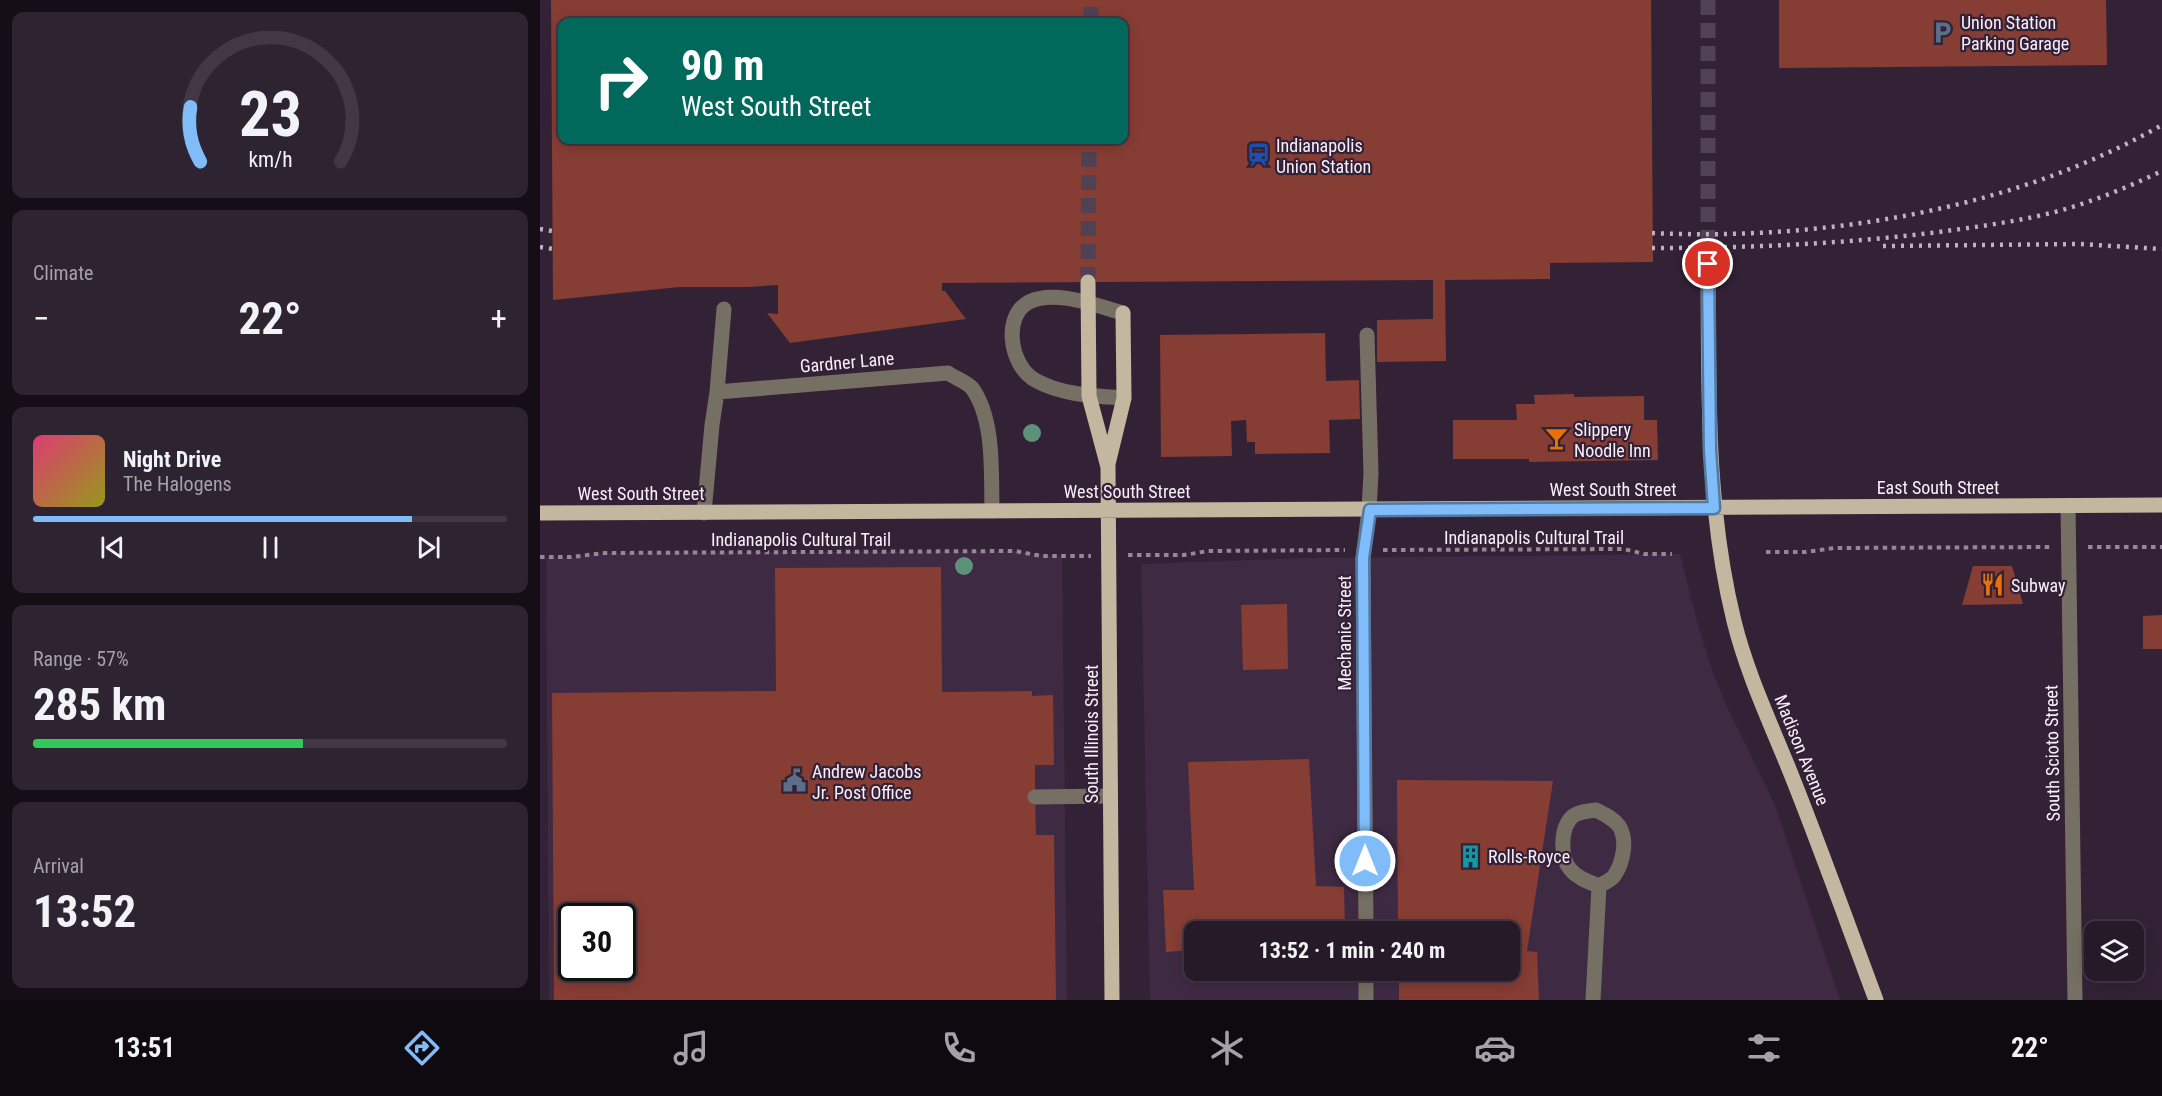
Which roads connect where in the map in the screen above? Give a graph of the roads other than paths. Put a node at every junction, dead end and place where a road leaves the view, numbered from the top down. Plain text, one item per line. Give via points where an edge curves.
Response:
1 (1708, 264) tunnel mouth
2 (1088, 282) tunnel mouth
3 (1088, 303) junction
4 (724, 309) dead end
5 (1123, 313) joint
6 (1367, 335) dead end
7 (717, 392) junction
8 (1089, 396) junction
9 (1124, 398) junction
10 (1107, 467) junction
11 (2162, 505) edge
12 (2068, 506) junction
13 (1714, 508) junction
14 (1109, 510) junction
15 (1370, 510) junction
16 (992, 511) junction
17 (540, 513) edge
18 (704, 513) junction
19 (1110, 796) junction
20 (1035, 797) dead end
21 (1599, 886) junction
22 (1366, 921) edge
23 (1366, 981) edge
24 (1112, 1000) edge
25 (1366, 1000) edge
26 (1593, 1000) edge
27 (1876, 1000) edge
28 (2075, 1000) edge

1 - 13 main road, Madison Avenue
2 - 3 main road, South Illinois Street
3 - 5 street
3 - 8 main road, South Illinois Street
3 - 8 street via 1065,297 1030,301 1019,310 1012,332 1020,367 1033,380
4 - 7 street
5 - 9 main road, South Illinois Street
6 - 15 street, Mechanic Street
7 - 16 street, Gardner Lane via 948,373 971,386 983,411 990,444
7 - 18 street
8 - 9 street
8 - 10 main road, South Illinois Street
9 - 10 main road, South Illinois Street
10 - 14 main road, South Illinois Street
11 - 12 main road, East South Street
12 - 13 main road, East South Street
12 - 28 street, South Scioto Street
13 - 15 main road, West South Street
13 - 27 main road, Madison Avenue via 1724,576 1741,648
14 - 15 main road, West South Street
14 - 16 main road, West South Street
14 - 19 main road, South Illinois Street
15 - 22 street, Mechanic Street via 1363,558
16 - 18 main road, West South Street
17 - 18 main road, West South Street
19 - 20 street
19 - 24 main road, South Illinois Street
21 - 21 street via 1614,877 1623,855 1620,828 1596,810 1580,812 1571,818 1566,829 1564,856 1570,869
21 - 26 street
23 - 25 street

